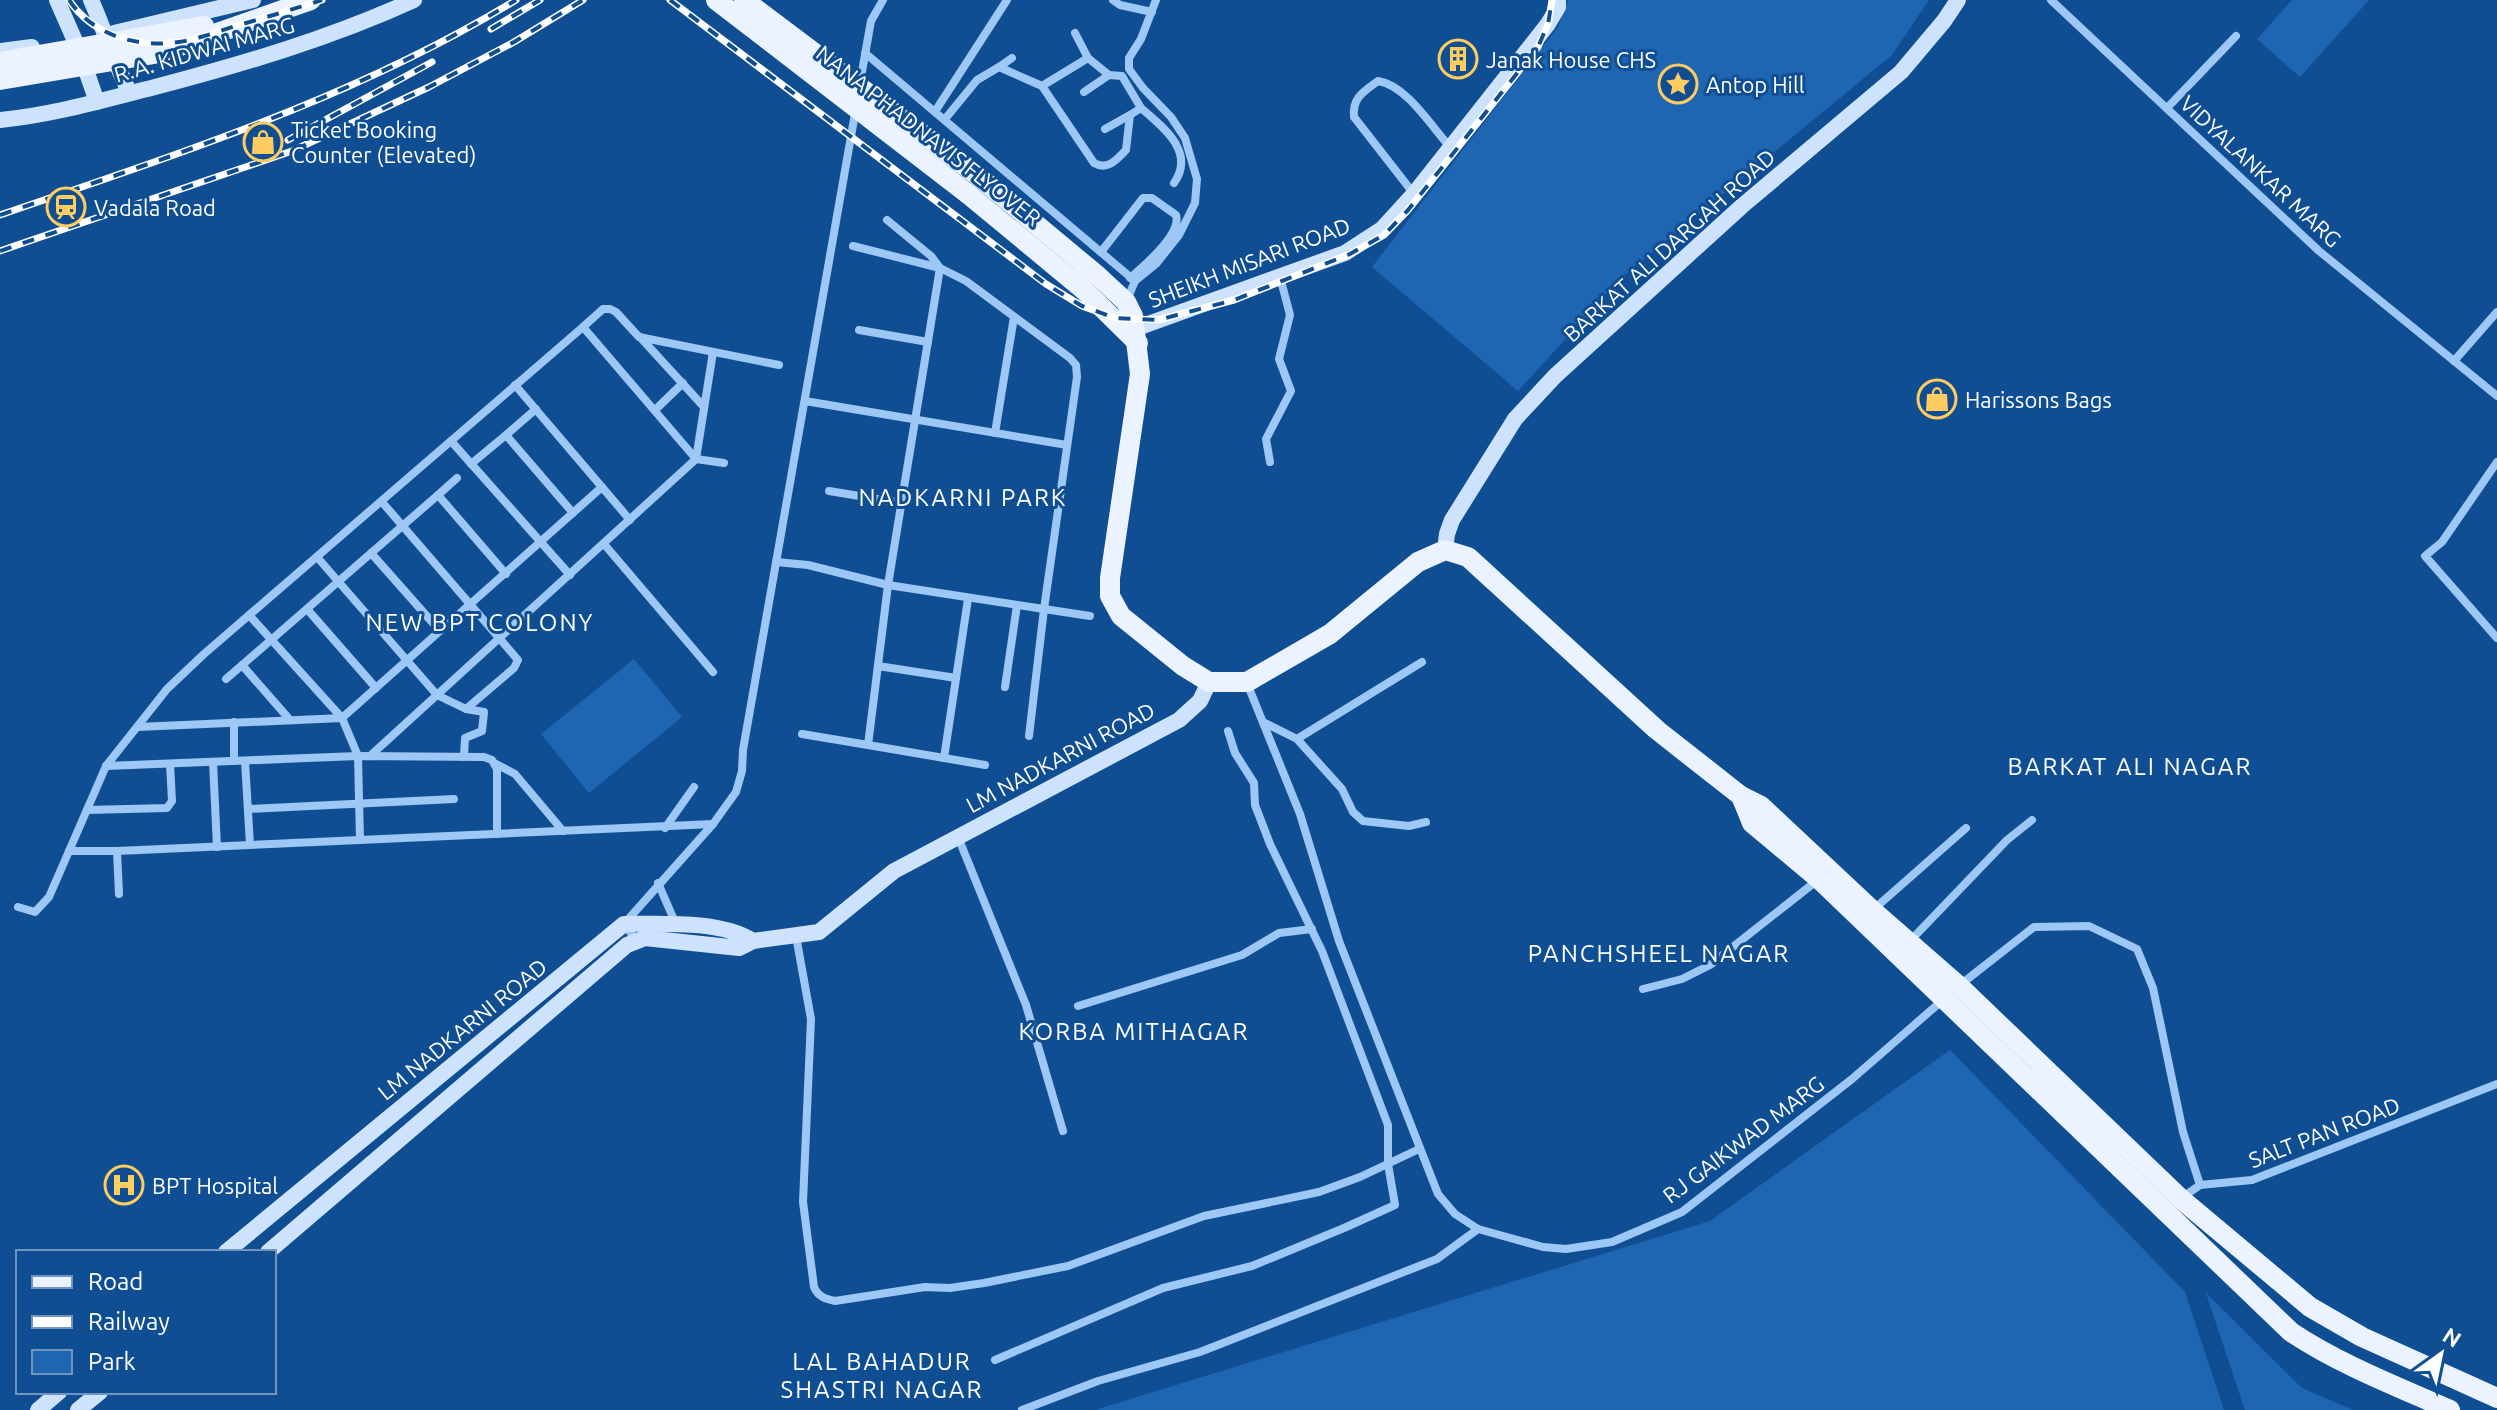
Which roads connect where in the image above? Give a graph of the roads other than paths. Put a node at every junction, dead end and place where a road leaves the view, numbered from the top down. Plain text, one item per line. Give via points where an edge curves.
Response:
1 (57, 0) edge
2 (91, 0) edge
3 (253, 0) edge
4 (288, 0) edge
5 (311, 0) edge
6 (414, 0) edge
7 (716, 0) edge
8 (744, 0) edge
9 (883, 0) edge
10 (1007, 0) edge
11 (1156, 0) edge
12 (1558, 0) edge
13 (1958, 0) edge
14 (2051, 0) edge
15 (1117, 2) edge
16 (1152, 12) junction
17 (1075, 33) dead end
18 (2236, 36) dead end
19 (110, 47) junction
20 (0, 51) edge
21 (79, 53) junction
22 (865, 53) junction
23 (1012, 58) dead end
24 (1088, 58) junction
25 (0, 62) edge
26 (999, 67) junction
27 (1109, 75) junction
28 (0, 80) edge
29 (1042, 86) junction
30 (1084, 92) dead end
31 (130, 93) junction
32 (97, 102) junction
33 (1141, 108) junction
34 (2167, 108) junction
35 (936, 110) junction
36 (1130, 115) junction
37 (945, 119) junction
38 (0, 120) edge
39 (1105, 129) dead end
40 (1451, 148) junction
41 (1174, 183) dead end
42 (1414, 194) junction
43 (887, 220) dead end
44 (853, 246) dead end
45 (1101, 252) junction
46 (940, 268) junction
47 (1280, 277) junction
48 (1133, 279) junction
49 (1091, 283) junction
50 (1126, 302) junction
51 (2497, 312) edge
52 (1108, 314) junction
53 (1014, 317) junction
54 (583, 327) junction
55 (859, 330) dead end
56 (1133, 334) junction
57 (639, 337) junction
58 (928, 342) junction
59 (713, 352) junction
60 (2454, 361) junction
61 (779, 365) dead end
62 (683, 383) junction
63 (515, 385) junction
64 (2497, 396) edge
65 (805, 401) junction
66 (704, 407) junction
67 (536, 409) junction
68 (655, 410) junction
69 (915, 419) junction
70 (995, 433) junction
71 (506, 435) junction
72 (451, 441) junction
73 (1067, 445) junction
74 (696, 459) junction
75 (1270, 462) dead end
76 (2497, 462) edge
77 (724, 463) dead end
78 (471, 464) junction
79 (457, 478) dead end
80 (602, 487) junction
81 (829, 491) dead end
82 (438, 495) junction
83 (382, 502) junction
84 (902, 503) junction
85 (573, 513) junction
86 (630, 520) junction
87 (403, 526) junction
88 (541, 542) junction
89 (604, 544) junction
90 (1445, 550) junction
91 (371, 553) junction
92 (317, 557) junction
93 (776, 562) junction
94 (506, 574) junction
95 (570, 575) junction
96 (339, 582) junction
97 (888, 585) junction
98 (968, 599) junction
99 (470, 605) junction
100 (1017, 605) junction
101 (307, 609) junction
102 (1044, 609) junction
103 (249, 615) junction
104 (1090, 616) dead end
105 (440, 631) junction
106 (500, 638) junction
107 (2497, 638) edge
108 (271, 639) junction
109 (406, 661) junction
110 (1422, 662) dead end
111 (242, 665) junction
112 (878, 666) junction
113 (713, 672) dead end
114 (956, 678) junction
115 (226, 679) dead end
116 (1209, 682) junction
117 (1247, 682) junction
118 (1005, 687) dead end
119 (376, 688) junction
120 (437, 695) junction
121 (466, 709) junction
122 (342, 718) junction
123 (290, 720) junction
124 (234, 722) junction
125 (1263, 722) junction
126 (138, 727) junction
127 (1228, 731) dead end
128 (802, 734) dead end
129 (1029, 736) dead end
130 (1297, 739) junction
131 (868, 745) junction
132 (358, 756) junction
133 (370, 756) junction
134 (464, 757) junction
135 (944, 758) junction
136 (234, 761) junction
137 (245, 761) junction
138 (213, 762) junction
139 (170, 764) junction
140 (496, 764) junction
141 (985, 765) dead end
142 (106, 766) junction
143 (694, 787) dead end
144 (1741, 796) junction
145 (454, 799) dead end
146 (359, 804) junction
147 (248, 809) junction
148 (87, 810) junction
149 (2032, 820) dead end
150 (1426, 822) dead end
151 (713, 824) junction
152 (665, 828) junction
153 (1966, 828) dead end
154 (563, 831) junction
155 (497, 834) junction
156 (958, 836) junction
157 (360, 840) junction
158 (250, 845) junction
159 (217, 847) junction
160 (69, 851) junction
161 (117, 851) junction
162 (1819, 879) junction
163 (658, 883) junction
164 (119, 894) dead end
165 (18, 907) dead end
166 (1872, 910) junction
167 (624, 924) junction
168 (676, 924) junction
169 (1312, 929) junction
170 (796, 936) junction
171 (636, 940) junction
172 (753, 941) junction
173 (1909, 942) junction
174 (555, 982) junction
175 (1643, 989) dead end
176 (1952, 992) junction
177 (569, 995) junction
178 (1078, 1006) dead end
179 (2497, 1084) edge
180 (1063, 1131) dead end
181 (1419, 1149) junction
182 (1388, 1164) junction
183 (2200, 1185) junction
184 (2174, 1205) junction
185 (1478, 1229) junction
186 (228, 1250) edge
187 (270, 1250) edge
188 (995, 1360) dead end
189 (57, 1394) edge
190 (98, 1394) edge
191 (2497, 1398) edge
192 (38, 1410) edge
193 (78, 1410) edge
194 (1022, 1410) edge
195 (2450, 1410) edge

1 - 21 street
2 - 19 street
3 - 19 street, R.A. KIDWAI MARG
4 - 19 main road via 215,24
5 - 19 main road via 160,53
6 - 31 street, R.A. KIDWAI MARG via 232,67
7 - 49 main road, NANA PHADNAVIS FLYOVER, bridge
8 - 49 main road, NANA PHADNAVIS FLYOVER, bridge via 978,176
9 - 22 street via 871,21
10 - 35 street
11 - 16 street
12 - 40 street, SHEIKH MISARI ROAD via 1548,24
13 - 90 street, BARKAT ALI DARGAH ROAD via 1901,72 1675,266 1525,408 1452,520
14 - 34 street, VIDYALANKAR MARG
15 - 16 street
16 - 48 street via 1129,58 1129,69 1185,138 1197,179 1195,203 1179,235 1156,264
17 - 24 street
18 - 34 street
19 - 21 main road
19 - 21 street, R.A. KIDWAI MARG
19 - 31 street
20 - 21 street, R.A. KIDWAI MARG
21 - 25 main road
21 - 28 main road
21 - 32 street
22 - 35 street
22 - 65 street
23 - 26 street
24 - 27 street
24 - 29 street
26 - 29 street
26 - 37 street via 977,80
27 - 30 street
27 - 33 street via 1122,76
29 - 36 street via 1100,166 1113,163 1126,150
31 - 32 street, R.A. KIDWAI MARG
32 - 38 street, R.A. KIDWAI MARG
33 - 36 street
33 - 41 street via 1175,142 1182,172
34 - 60 street, VIDYALANKAR MARG via 2319,251
35 - 37 street
36 - 39 street
37 - 45 street
40 - 42 street, SHEIKH MISARI ROAD
40 - 42 street via 1390,83 1378,81 1358,96 1354,117
42 - 47 street, SHEIKH MISARI ROAD via 1357,247
43 - 46 street
44 - 46 street
45 - 48 street
45 - 48 street via 1143,198 1152,198 1176,215 1177,224 1164,244
46 - 53 street
46 - 58 street
47 - 56 street, SHEIKH MISARI ROAD
47 - 75 street via 1290,315 1279,359 1291,391 1266,439
48 - 50 street
49 - 50 main road, NANA PHADNAVIS FLYOVER
49 - 52 main road, NANA PHADNAVIS FLYOVER
50 - 52 street
50 - 56 main road
51 - 60 street
52 - 56 main road, NANA PHADNAVIS FLYOVER
53 - 70 street
53 - 73 street via 1076,365
54 - 57 street via 610,309
54 - 63 street
54 - 68 street
55 - 58 street
56 - 116 main road via 1140,374 1110,596 1121,616
57 - 59 street
57 - 62 street
58 - 69 street
59 - 61 street
59 - 66 street
60 - 64 street, VIDYALANKAR MARG
62 - 66 street
62 - 68 street
63 - 67 street
63 - 72 street
65 - 69 street
65 - 93 street
66 - 74 street
67 - 71 street
67 - 80 street
68 - 74 street
69 - 70 street
69 - 84 street
70 - 73 street
71 - 78 street
71 - 85 street
72 - 78 street
72 - 83 street
73 - 102 street
74 - 77 street
74 - 86 street
76 - 107 street via 2442,542 2425,556
78 - 88 street
79 - 82 street
80 - 85 street
80 - 86 street
81 - 84 street
82 - 87 street
82 - 94 street
83 - 87 street
83 - 92 street
84 - 97 street
85 - 88 street
86 - 89 street
87 - 91 street
87 - 99 street
88 - 94 street
88 - 95 street
89 - 95 street
89 - 113 street
90 - 117 main road via 1418,562 1330,634
90 - 144 main road via 1468,557 1657,730
91 - 96 street
91 - 105 street
92 - 96 street
92 - 103 street
93 - 97 street
93 - 151 street via 742,771 736,792
94 - 99 street
95 - 106 street
96 - 101 street
96 - 109 street
97 - 98 street
97 - 112 street
98 - 100 street
98 - 114 street
99 - 105 street
99 - 106 street
100 - 102 street
100 - 118 street
101 - 108 street
101 - 119 street
102 - 104 street
102 - 129 street
103 - 108 street
103 - 126 street via 167,689
105 - 109 street
106 - 120 street
106 - 121 street via 518,660
108 - 111 street
108 - 122 street
109 - 119 street
109 - 120 street
110 - 130 street
111 - 115 street
111 - 123 street
112 - 114 street
112 - 131 street
114 - 135 street
116 - 117 main road
116 - 156 street, LM NADKARNI ROAD via 1200,701 1179,720
117 - 125 street, RJ GAIKWAD MARG
119 - 122 street
120 - 121 street
120 - 133 street
121 - 134 street via 484,712 482,731 465,738
122 - 123 street
122 - 132 street
123 - 124 street
124 - 126 street
124 - 136 street
125 - 130 street
125 - 181 street, RJ GAIKWAD MARG
126 - 142 street
127 - 169 street via 1254,783 1255,805 1270,844
128 - 131 street
130 - 150 street via 1342,789 1358,819 1409,826
131 - 135 street
132 - 133 street
132 - 137 street
132 - 146 street
133 - 134 street
134 - 140 street via 488,758
135 - 141 street
136 - 137 street
136 - 138 street
137 - 147 street
138 - 139 street
138 - 159 street
139 - 142 street
139 - 148 street via 172,801 167,808
140 - 154 street via 515,774
140 - 155 street
142 - 148 street
143 - 152 street
144 - 162 main road via 1752,823
144 - 166 main road via 1761,806
145 - 146 street
146 - 147 street
146 - 157 street
147 - 158 street
148 - 160 street
149 - 173 street
151 - 152 street
151 - 163 street
152 - 154 street
153 - 166 street
154 - 155 street
155 - 157 street
156 - 170 street, LM NADKARNI ROAD via 894,871 819,932
156 - 180 street via 1026,1005
157 - 158 street
158 - 159 street
159 - 161 street
160 - 161 street
160 - 165 street via 39,910
161 - 164 street
162 - 175 street via 1710,965
162 - 176 main road
163 - 167 street
163 - 168 street
166 - 173 main road
167 - 168 street, LM NADKARNI ROAD
167 - 171 street
167 - 174 street, LM NADKARNI ROAD
168 - 172 street, LM NADKARNI ROAD via 739,932
169 - 178 street via 1279,933 1242,955
169 - 182 street via 1388,1125
170 - 172 street, LM NADKARNI ROAD
170 - 182 street via 811,1019 803,1202 814,1287 826,1299 950,1288 1068,1266 1204,1216 1319,1192
171 - 172 street, LM NADKARNI ROAD via 739,948
171 - 177 street, LM NADKARNI ROAD
173 - 176 main road
174 - 177 street
174 - 186 street, LM NADKARNI ROAD
176 - 183 street, RJ GAIKWAD MARG via 2034,927 2089,926 2137,949 2153,988 2183,1132
176 - 184 main road
176 - 185 street, RJ GAIKWAD MARG via 1852,1079 1682,1212 1612,1242 1566,1249
177 - 187 street, LM NADKARNI ROAD
179 - 183 street, SALT PAN ROAD via 2252,1180
181 - 182 street
181 - 185 street, RJ GAIKWAD MARG via 1438,1194
182 - 188 street via 1395,1205 1252,1266 1163,1288
183 - 184 street
184 - 191 main road via 2338,1325
184 - 195 main road via 2291,1332 2322,1353
185 - 194 street via 1437,1259 1407,1271 1200,1352 1098,1381
189 - 192 street
190 - 193 street

